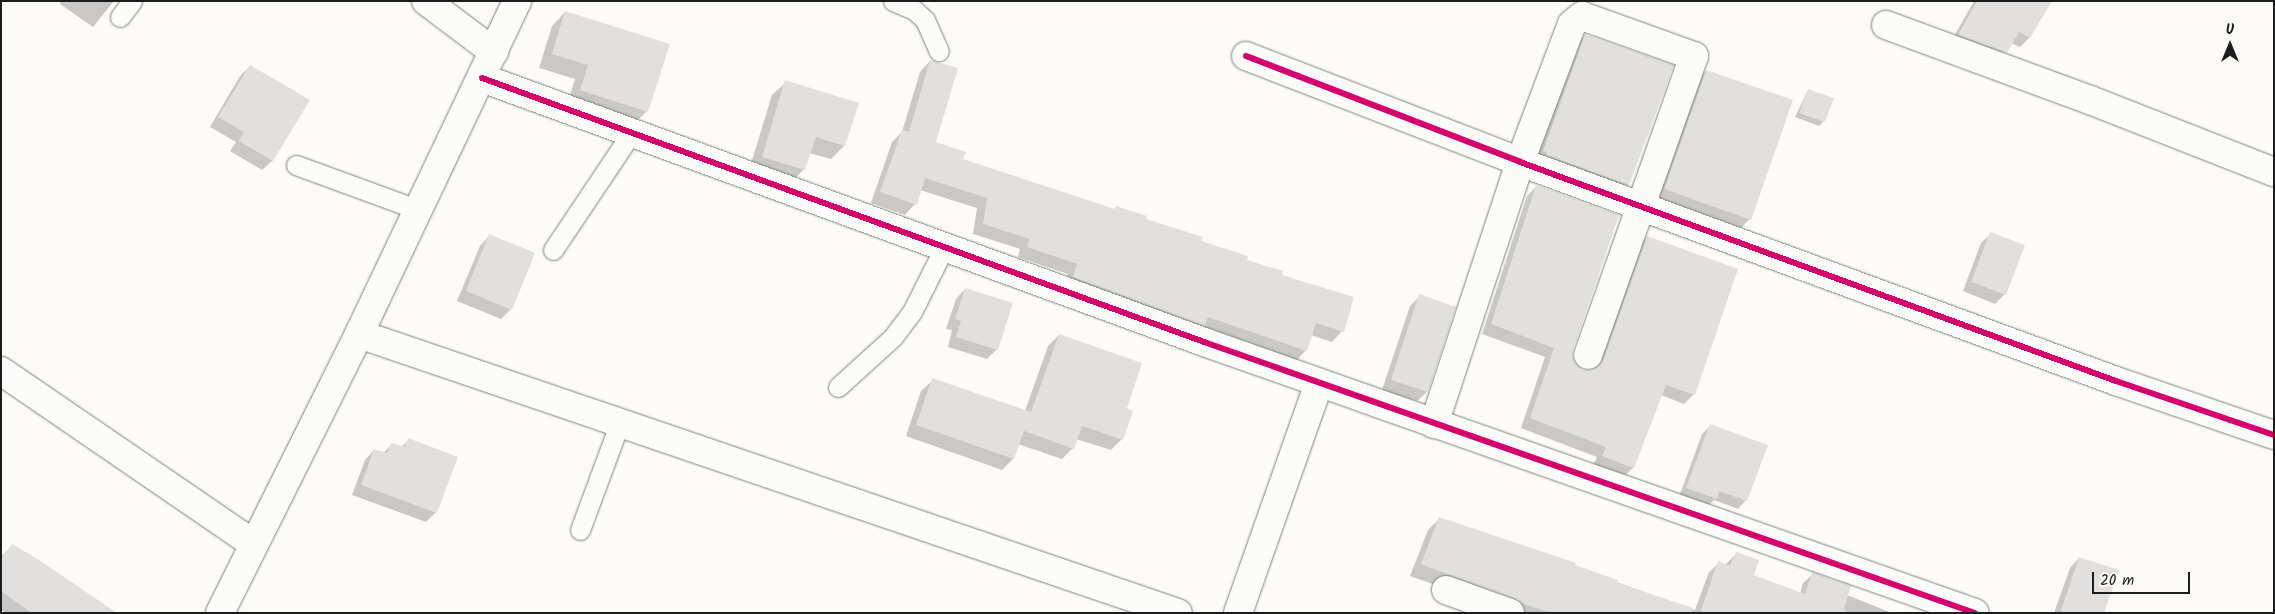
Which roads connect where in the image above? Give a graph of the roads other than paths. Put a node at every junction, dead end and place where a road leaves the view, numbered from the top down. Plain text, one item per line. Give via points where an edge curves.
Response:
1 (132, 1) edge
2 (426, 1) edge
3 (517, 1) edge
4 (893, 1) edge
5 (120, 17) dead end
6 (1886, 25) dead end
7 (939, 51) dead end
8 (494, 52) junction
9 (1246, 56) dead end
10 (482, 78) junction
11 (632, 132) junction
12 (1520, 162) junction
13 (296, 165) dead end
14 (2274, 172) edge
15 (1642, 206) junction
16 (419, 210) junction
17 (945, 246) junction
18 (553, 250) dead end
19 (359, 334) junction
20 (1588, 355) dead end
21 (1, 371) edge
22 (1319, 382) junction
23 (838, 387) dead end
24 (620, 422) junction
25 (1434, 424) junction
26 (2274, 436) edge
27 (580, 530) dead end
28 (254, 544) junction
29 (1446, 590) dead end
30 (220, 613) edge
31 (1178, 613) edge
32 (1238, 613) edge
33 (1510, 613) edge
34 (1975, 613) edge

1 - 5 lane
2 - 8 street
3 - 8 street
4 - 7 lane via 914,10 925,20
6 - 14 street
8 - 10 street
9 - 12 street
10 - 11 street
10 - 16 street
11 - 17 street
11 - 18 lane
12 - 15 street
12 - 15 street via 1577,18 1588,18 1690,52 1694,56 1693,61
12 - 25 street
13 - 16 lane
15 - 20 street
15 - 26 street via 2116,382
16 - 19 street
17 - 22 street
17 - 23 lane via 912,312 893,337
19 - 24 street
19 - 28 street
21 - 28 street
22 - 25 street
22 - 32 street
24 - 27 lane
24 - 31 street
25 - 34 street
28 - 30 street
29 - 33 street

